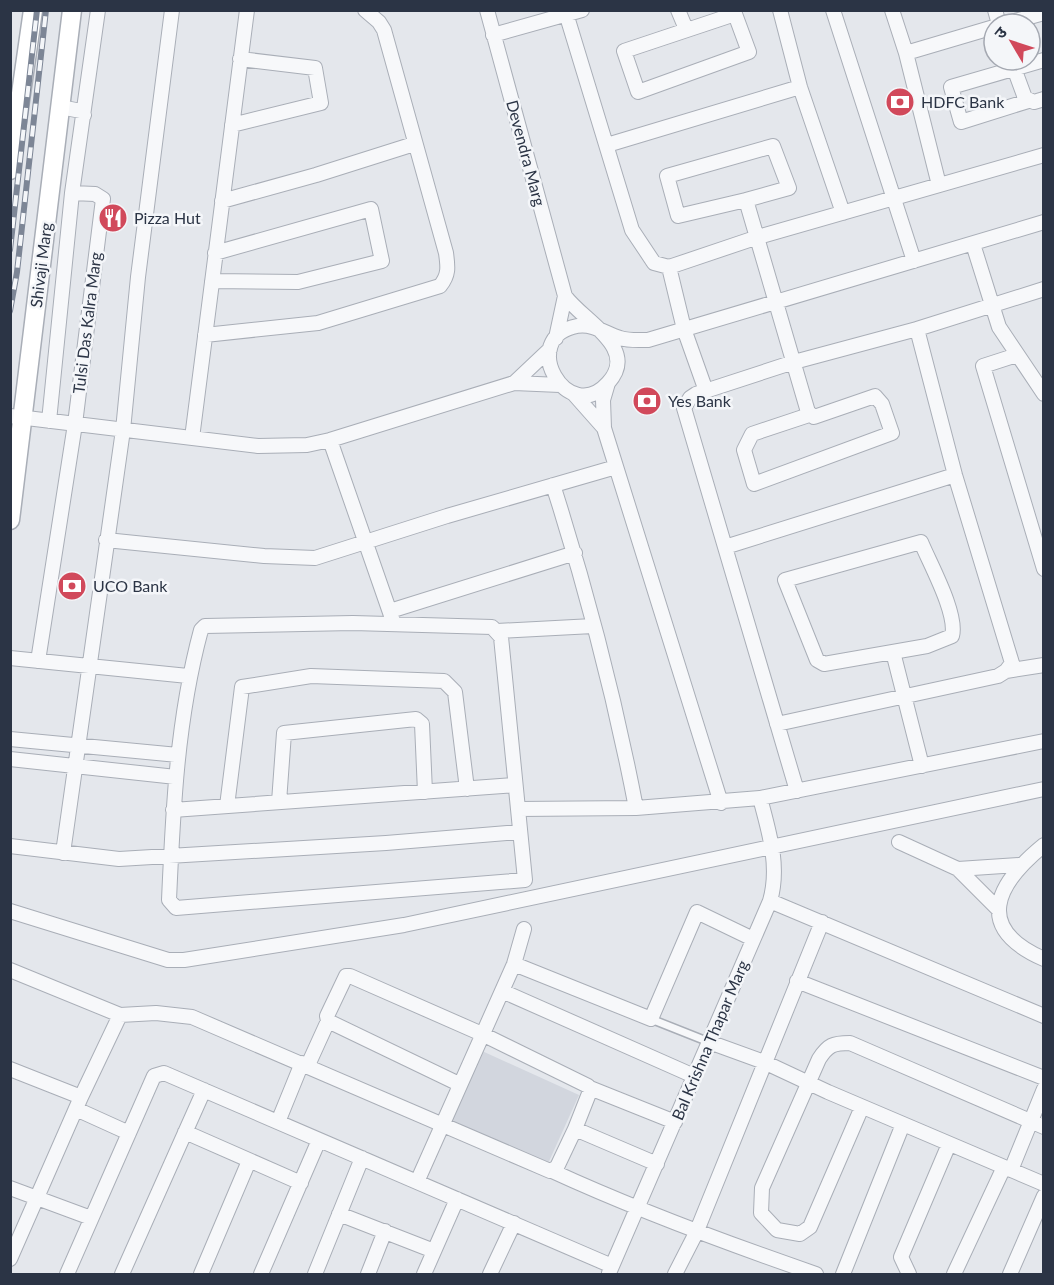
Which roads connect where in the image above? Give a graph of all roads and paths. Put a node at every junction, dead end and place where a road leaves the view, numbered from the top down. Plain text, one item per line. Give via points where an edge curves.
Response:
1 (33, 10) edge
2 (72, 10) edge
3 (98, 10) edge
4 (172, 10) edge
5 (246, 10) edge
6 (365, 10) edge
7 (487, 10) edge
8 (582, 10) edge
9 (678, 10) edge
10 (780, 10) edge
11 (832, 10) edge
12 (892, 10) edge
13 (566, 13) edge
14 (686, 29) junction
15 (982, 31) edge
16 (493, 35) junction
17 (906, 53) junction
18 (240, 59) junction
19 (993, 72) edge
20 (1016, 72) edge
21 (800, 87) junction
22 (1044, 99) edge
23 (1028, 101) junction
24 (60, 107) junction
25 (84, 115) junction
26 (232, 125) junction
27 (414, 144) junction
28 (608, 145) junction
29 (1044, 154) edge
30 (10, 170) edge
31 (939, 185) junction
32 (72, 193) junction
33 (893, 198) junction
34 (746, 200) junction
35 (222, 201) junction
36 (843, 213) junction
37 (1044, 222) edge
38 (758, 237) junction
39 (973, 244) junction
40 (215, 253) junction
41 (914, 261) junction
42 (669, 267) junction
43 (212, 281) junction
44 (1044, 289) edge
45 (565, 296) junction
46 (774, 302) junction
47 (993, 304) junction
48 (598, 329) junction
49 (684, 329) junction
50 (917, 329) junction
51 (205, 335) junction
52 (648, 340) junction
53 (554, 344) junction
54 (1017, 355) junction
55 (617, 362) junction
56 (794, 362) junction
57 (514, 383) junction
58 (608, 383) junction
59 (560, 385) junction
60 (706, 391) junction
61 (573, 393) junction
62 (1044, 394) edge
63 (809, 414) junction
64 (17, 417) edge
65 (50, 422) junction
66 (75, 424) junction
67 (604, 428) junction
68 (123, 430) junction
69 (192, 438) junction
70 (330, 440) junction
71 (616, 467) junction
72 (955, 475) junction
73 (554, 485) junction
74 (10, 520) edge
75 (106, 540) junction
76 (367, 543) junction
77 (725, 547) junction
78 (575, 553) junction
79 (1044, 569) edge
80 (392, 617) junction
81 (593, 626) junction
82 (497, 631) junction
83 (893, 652) junction
84 (10, 658) edge
85 (38, 661) junction
86 (1044, 664) edge
87 (88, 667) junction
88 (1006, 672) junction
89 (188, 676) junction
90 (904, 697) junction
91 (777, 724) junction
92 (10, 739) edge
93 (1044, 741) edge
94 (77, 746) junction
95 (178, 755) junction
96 (10, 759) edge
97 (75, 764) junction
98 (922, 766) junction
99 (176, 777) junction
100 (515, 785) junction
101 (467, 789) junction
102 (1044, 789) edge
103 (797, 791) junction
104 (425, 792) junction
105 (760, 798) junction
106 (279, 802) junction
107 (721, 803) junction
108 (227, 806) junction
109 (636, 808) junction
110 (518, 809) junction
111 (173, 810) junction
112 (520, 832) junction
113 (899, 842) dead end
114 (1044, 845) edge
115 (10, 846) edge
116 (772, 846) junction
117 (63, 853) junction
118 (171, 856) junction
119 (1019, 865) junction
120 (958, 869) junction
121 (770, 900) junction
122 (998, 909) junction
123 (10, 911) edge
124 (822, 922) junction
125 (524, 929) dead end
126 (753, 939) junction
127 (1044, 959) edge
128 (514, 964) junction
129 (10, 970) edge
130 (797, 981) junction
131 (502, 991) junction
132 (120, 1015) junction
133 (1044, 1016) edge
134 (651, 1019) junction
135 (328, 1021) junction
136 (482, 1034) junction
137 (709, 1042) junction
138 (764, 1062) junction
139 (305, 1064) junction
140 (10, 1069) edge
141 (694, 1076) junction
142 (1044, 1078) edge
143 (808, 1083) junction
144 (459, 1084) junction
145 (590, 1088) junction
146 (1044, 1089) edge
147 (204, 1090) junction
148 (79, 1103) junction
149 (862, 1107) junction
150 (278, 1122) junction
151 (675, 1122) junction
152 (903, 1124) junction
153 (1037, 1124) edge
154 (440, 1125) junction
155 (574, 1129) junction
156 (185, 1132) junction
157 (129, 1133) junction
158 (319, 1140) junction
159 (949, 1144) junction
160 (362, 1158) junction
161 (249, 1161) junction
162 (657, 1164) junction
163 (1008, 1169) junction
164 (552, 1171) junction
165 (417, 1182) junction
166 (301, 1183) junction
167 (1044, 1184) edge
168 (10, 1188) edge
169 (1044, 1196) edge
170 (38, 1198) junction
171 (457, 1199) junction
172 (636, 1209) junction
173 (339, 1214) junction
174 (92, 1218) junction
175 (514, 1223) junction
176 (385, 1231) junction
177 (696, 1233) junction
178 (434, 1251) junction
179 (10, 1259) edge
180 (610, 1270) edge
181 (67, 1275) edge
182 (122, 1275) edge
183 (201, 1275) edge
184 (261, 1275) edge
185 (315, 1275) edge
186 (368, 1275) edge
187 (424, 1275) edge
188 (490, 1275) edge
189 (675, 1275) edge
190 (816, 1275) edge
191 (843, 1275) edge
192 (909, 1275) edge
193 (954, 1275) edge
194 (1010, 1275) edge

1 - 30 main road
2 - 24 main road, Shivaji Marg
3 - 25 street
4 - 68 street
5 - 18 street
6 - 27 street via 384,30
7 - 16 street, Devendra Marg
8 - 13 street
9 - 14 street
10 - 21 street
11 - 33 street
12 - 17 street
13 - 16 street
13 - 28 street
14 - 14 street via 735,14 749,52 638,92 624,51
15 - 17 street
16 - 45 street, Devendra Marg
17 - 31 street
18 - 26 street
18 - 26 street via 315,68 321,103
19 - 23 street via 951,87 961,122
20 - 23 street
21 - 28 street
21 - 36 street
22 - 23 street
24 - 25 street
24 - 64 main road, Shivaji Marg
25 - 32 street
26 - 35 street
27 - 35 street
27 - 51 street via 447,260 446,278 440,286 318,323
28 - 42 street via 632,230 654,263
29 - 31 street
31 - 33 street
32 - 65 street
32 - 66 street, Tulsi Das Kalra Marg via 95,194 103,199
33 - 36 street
33 - 41 street
34 - 34 street via 789,188 773,146 667,176 678,216
34 - 38 street
35 - 40 street
36 - 38 street
37 - 39 street
38 - 42 street
38 - 46 street
39 - 41 street
39 - 47 street
40 - 43 street
40 - 43 street via 371,208 382,261 298,282
41 - 46 street
42 - 49 street
43 - 51 street
44 - 47 street
45 - 48 street, Devendra Marg
45 - 53 street, Devendra Marg
46 - 49 street
46 - 56 street
47 - 50 street
47 - 54 street via 999,327
48 - 52 street via 622,339
48 - 53 street via 576,326
48 - 55 street via 613,343
49 - 52 street
49 - 60 street
50 - 56 street
50 - 72 street
51 - 69 street
52 - 55 street
53 - 57 street
53 - 59 street via 550,369
54 - 62 street
54 - 79 street via 983,366
55 - 58 street
56 - 60 street
56 - 63 street
57 - 59 street
57 - 70 street
58 - 61 street via 592,393
58 - 67 street via 603,400
59 - 61 street
60 - 77 street via 690,398 684,408
61 - 67 street
63 - 63 street via 814,417 875,396 882,404 892,433 754,483 744,450 752,434
64 - 65 street
64 - 74 main road, Shivaji Marg
65 - 66 street
66 - 68 street
66 - 85 street, Tulsi Das Kalra Marg
67 - 71 street
68 - 69 street
68 - 75 street
69 - 70 street via 285,447
70 - 76 street
71 - 73 street
71 - 107 street
72 - 77 street
72 - 88 street via 1011,657
73 - 76 street
73 - 78 street
75 - 76 street via 315,558
75 - 87 street
76 - 80 street
77 - 91 street
78 - 80 street
78 - 81 street
80 - 82 street via 492,627
80 - 89 street via 205,626
81 - 82 street
81 - 109 street via 620,722
82 - 100 street via 501,637
83 - 83 street via 952,636 954,628 946,600 921,542 785,580 817,660 824,664
83 - 90 street
84 - 85 street
85 - 87 street
86 - 88 street
87 - 89 street
87 - 94 street
88 - 90 street
89 - 95 street
90 - 91 street
90 - 98 street
91 - 103 street
92 - 94 street
93 - 98 street
94 - 95 street
94 - 97 street
95 - 99 street
96 - 97 street
97 - 99 street
97 - 117 street
98 - 103 street
99 - 111 street
100 - 101 street
100 - 110 street
101 - 104 street
101 - 108 street via 455,692 451,686 444,681 311,676 242,687
102 - 116 street
103 - 105 street
104 - 106 street
104 - 106 street via 422,724 416,719 284,733
105 - 107 street
105 - 116 street, Bal Krishna Thapar Marg
106 - 108 street
107 - 109 street
108 - 111 street
109 - 110 street
110 - 112 street
111 - 118 street
112 - 118 street
112 - 118 street via 525,880 211,907 180,909 172,904
113 - 120 street
114 - 119 street
115 - 117 street
116 - 121 street, Bal Krishna Thapar Marg via 774,884
116 - 123 street via 404,925 184,960 168,960
117 - 118 street via 119,859
119 - 120 street
119 - 122 street via 1006,882
120 - 122 street
121 - 124 street
121 - 126 street, Bal Krishna Thapar Marg
122 - 127 street via 1005,933 1028,952
124 - 130 street
124 - 133 street
125 - 128 street
126 - 134 street via 697,912
126 - 137 street, Bal Krishna Thapar Marg
128 - 131 street
128 - 134 street
129 - 132 street
130 - 138 street
130 - 142 street
131 - 136 street
131 - 141 street
132 - 139 street via 192,1017
132 - 148 street
134 - 137 lane
135 - 136 street via 348,975
135 - 139 street
135 - 144 street
136 - 144 street
136 - 145 street
137 - 138 street
137 - 141 street, Bal Krishna Thapar Marg
138 - 143 street
138 - 177 street
139 - 150 street
139 - 154 street
140 - 148 street
141 - 151 street, Bal Krishna Thapar Marg
143 - 149 street
143 - 149 street via 762,1188 761,1213 777,1230 800,1234 810,1227
143 - 153 street via 827,1047 850,1043
144 - 154 street
145 - 151 street
145 - 155 street
146 - 153 street
147 - 150 street
147 - 156 street
147 - 157 street via 170,1074 158,1073
148 - 157 street
148 - 170 street
149 - 152 street
150 - 158 street
151 - 162 street, Bal Krishna Thapar Marg
152 - 159 street
152 - 191 street
153 - 163 street
154 - 164 street
154 - 165 street
155 - 162 street
155 - 164 street
156 - 161 street
156 - 182 street
157 - 174 street
158 - 160 street
158 - 166 street
159 - 163 street
159 - 192 street via 901,1257
160 - 165 street
160 - 173 street
161 - 166 street
161 - 183 street
162 - 172 street, Bal Krishna Thapar Marg
163 - 167 street
163 - 193 street
164 - 172 street
165 - 171 street
166 - 184 street
168 - 170 street
169 - 194 street
170 - 174 street
170 - 179 street
171 - 175 street
171 - 178 street
172 - 177 street
172 - 180 street, Bal Krishna Thapar Marg
173 - 176 street
173 - 185 street
174 - 181 street
175 - 180 street
175 - 188 street
176 - 178 street
176 - 186 street
177 - 189 street
177 - 190 street
178 - 187 street

